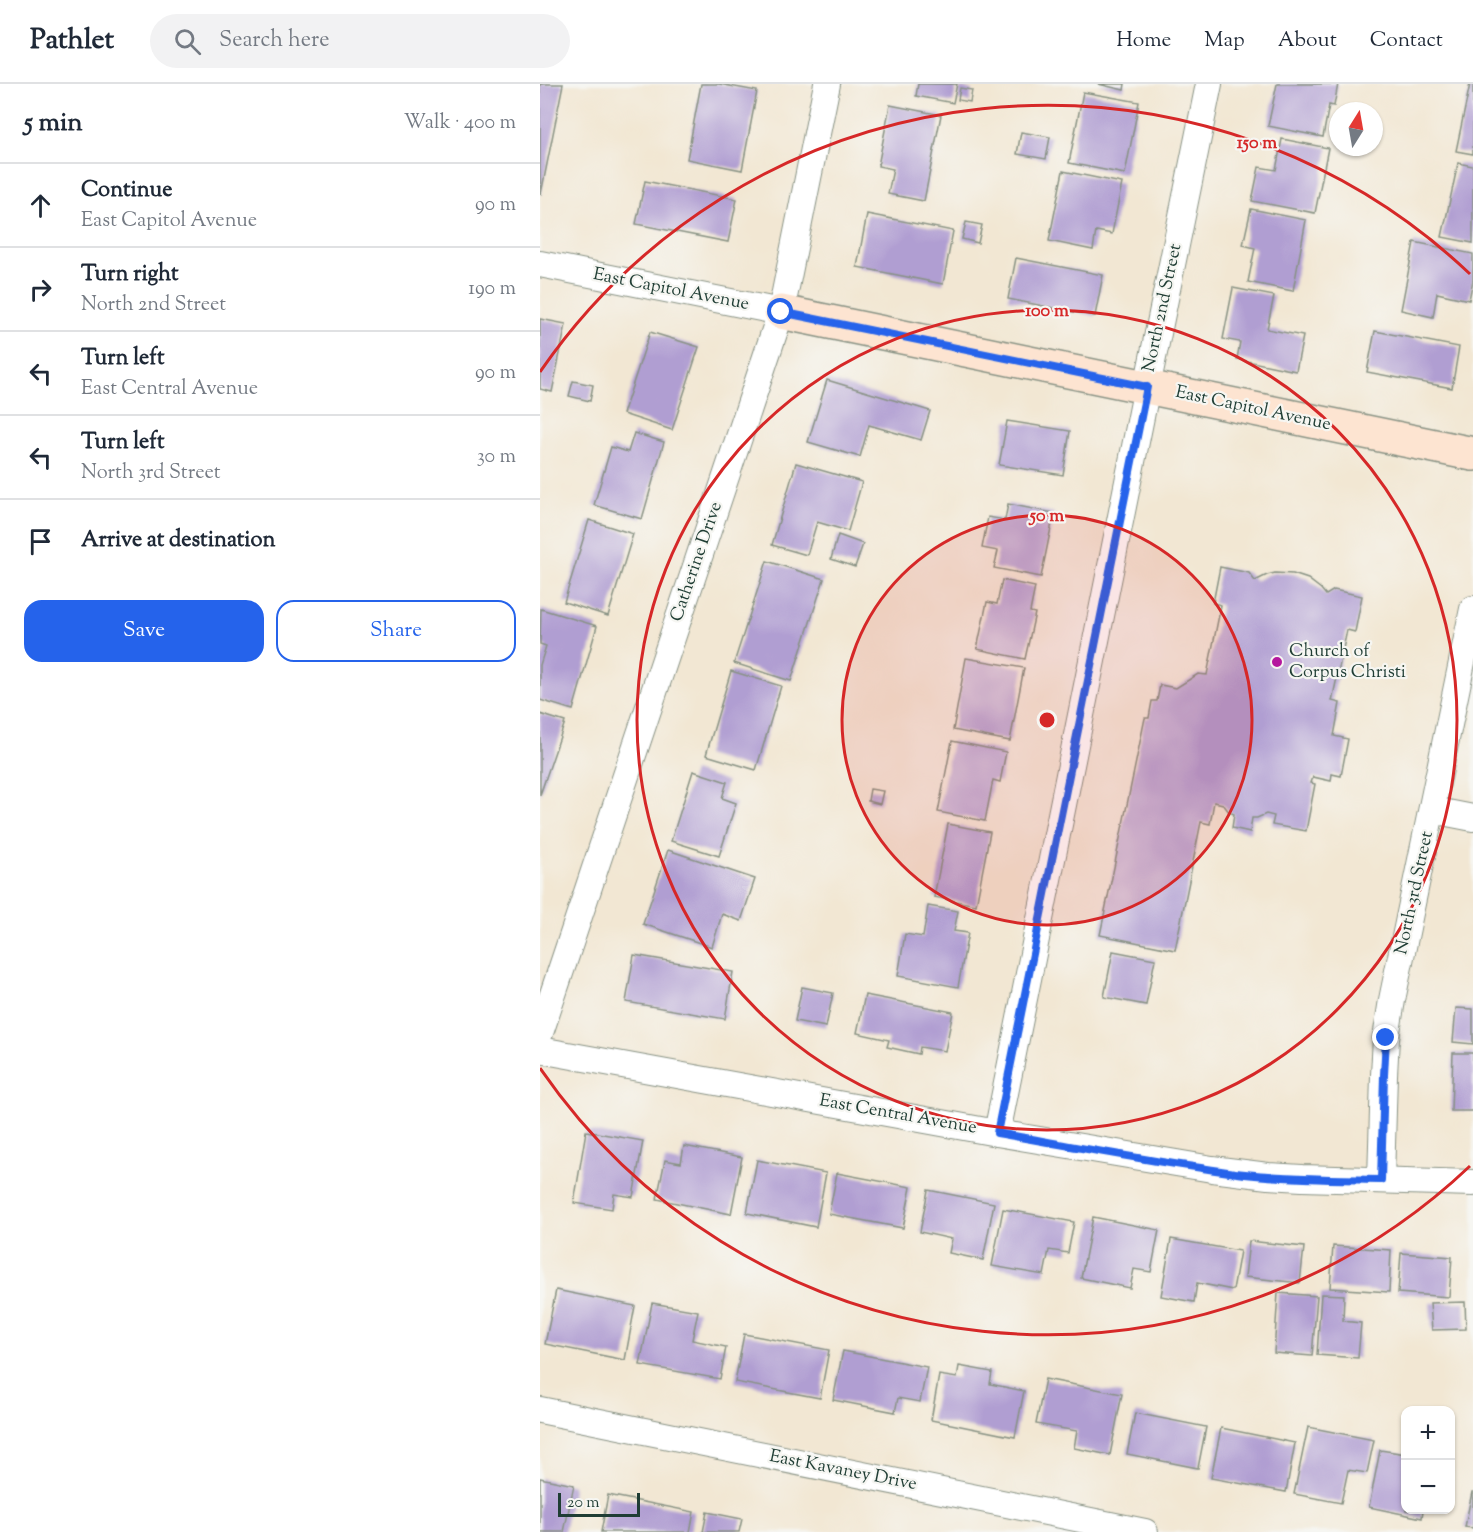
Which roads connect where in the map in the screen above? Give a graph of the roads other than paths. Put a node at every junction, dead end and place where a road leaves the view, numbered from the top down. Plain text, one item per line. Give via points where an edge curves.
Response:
1 (827, 84) edge
2 (1209, 84) edge
3 (540, 264) edge
4 (781, 312) junction
5 (1147, 387) junction
6 (1473, 454) edge
7 (1473, 609) edge
8 (1432, 810) junction
9 (1473, 818) edge
10 (540, 1033) edge
11 (540, 1050) edge
12 (997, 1133) junction
13 (1381, 1180) junction
14 (1473, 1183) edge
15 (540, 1410) edge
16 (1145, 1532) edge

1 - 4 street, Catherine Drive
2 - 5 street, North 2nd Street
3 - 4 street, East Capitol Avenue
4 - 5 street, East Capitol Avenue
4 - 10 street, Catherine Drive
5 - 6 street, East Capitol Avenue
5 - 12 street, North 2nd Street
7 - 8 street, North 3rd Street
8 - 9 street
8 - 13 street, North 3rd Street via 1386,1038
11 - 12 street, East Central Avenue
12 - 13 street, East Central Avenue via 1244,1174
13 - 14 street, East Central Avenue
15 - 16 street, East Kavaney Drive

